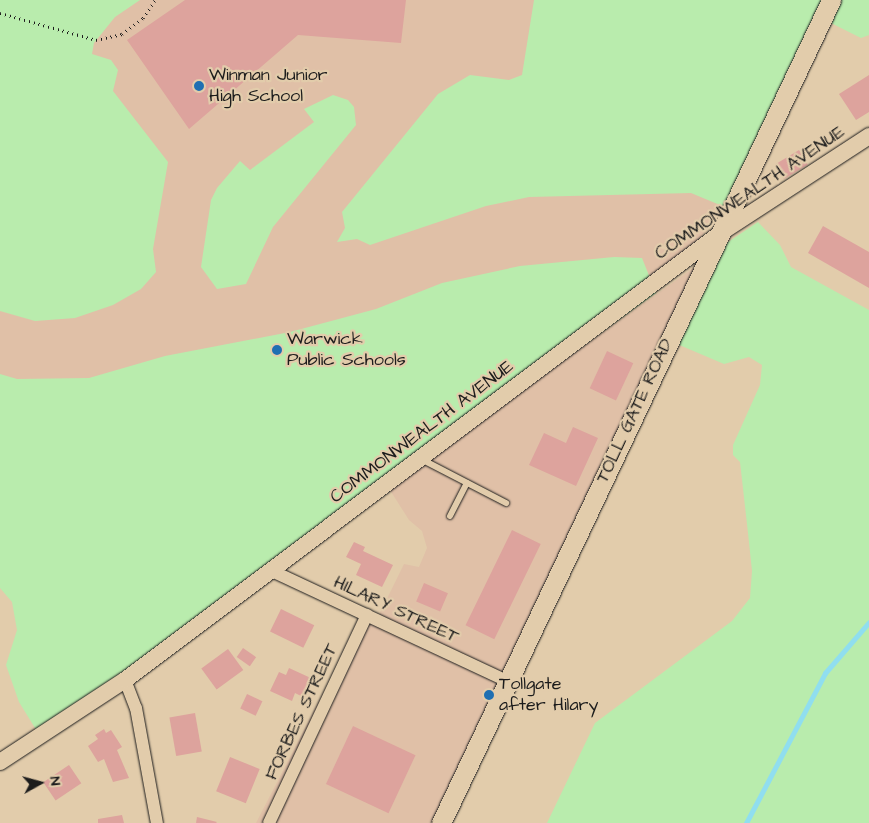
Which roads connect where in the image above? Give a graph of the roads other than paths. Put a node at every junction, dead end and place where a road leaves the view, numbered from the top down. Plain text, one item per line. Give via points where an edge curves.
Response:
1 (831, 0) edge
2 (869, 136) edge
3 (722, 232) junction
4 (419, 459) junction
5 (467, 483) junction
6 (506, 503) dead end
7 (450, 516) dead end
8 (270, 570) junction
9 (367, 615) junction
10 (125, 680) junction
11 (507, 681) junction
12 (0, 762) edge
13 (157, 823) edge
14 (269, 823) edge
15 (440, 823) edge

1 - 3 main road, TOLL GATE ROAD
2 - 3 street, COMMONWEALTH AVENUE
3 - 4 street, COMMONWEALTH AVENUE
3 - 11 main road, TOLL GATE ROAD
4 - 5 lane
4 - 8 street, COMMONWEALTH AVENUE
5 - 6 lane
5 - 7 lane
8 - 9 street, HILARY STREET
8 - 10 street, COMMONWEALTH AVENUE
9 - 11 street, HILARY STREET
9 - 14 street, FORBES STREET
10 - 12 street, COMMONWEALTH AVENUE
10 - 13 street via 136,708
11 - 15 main road, TOLL GATE ROAD

